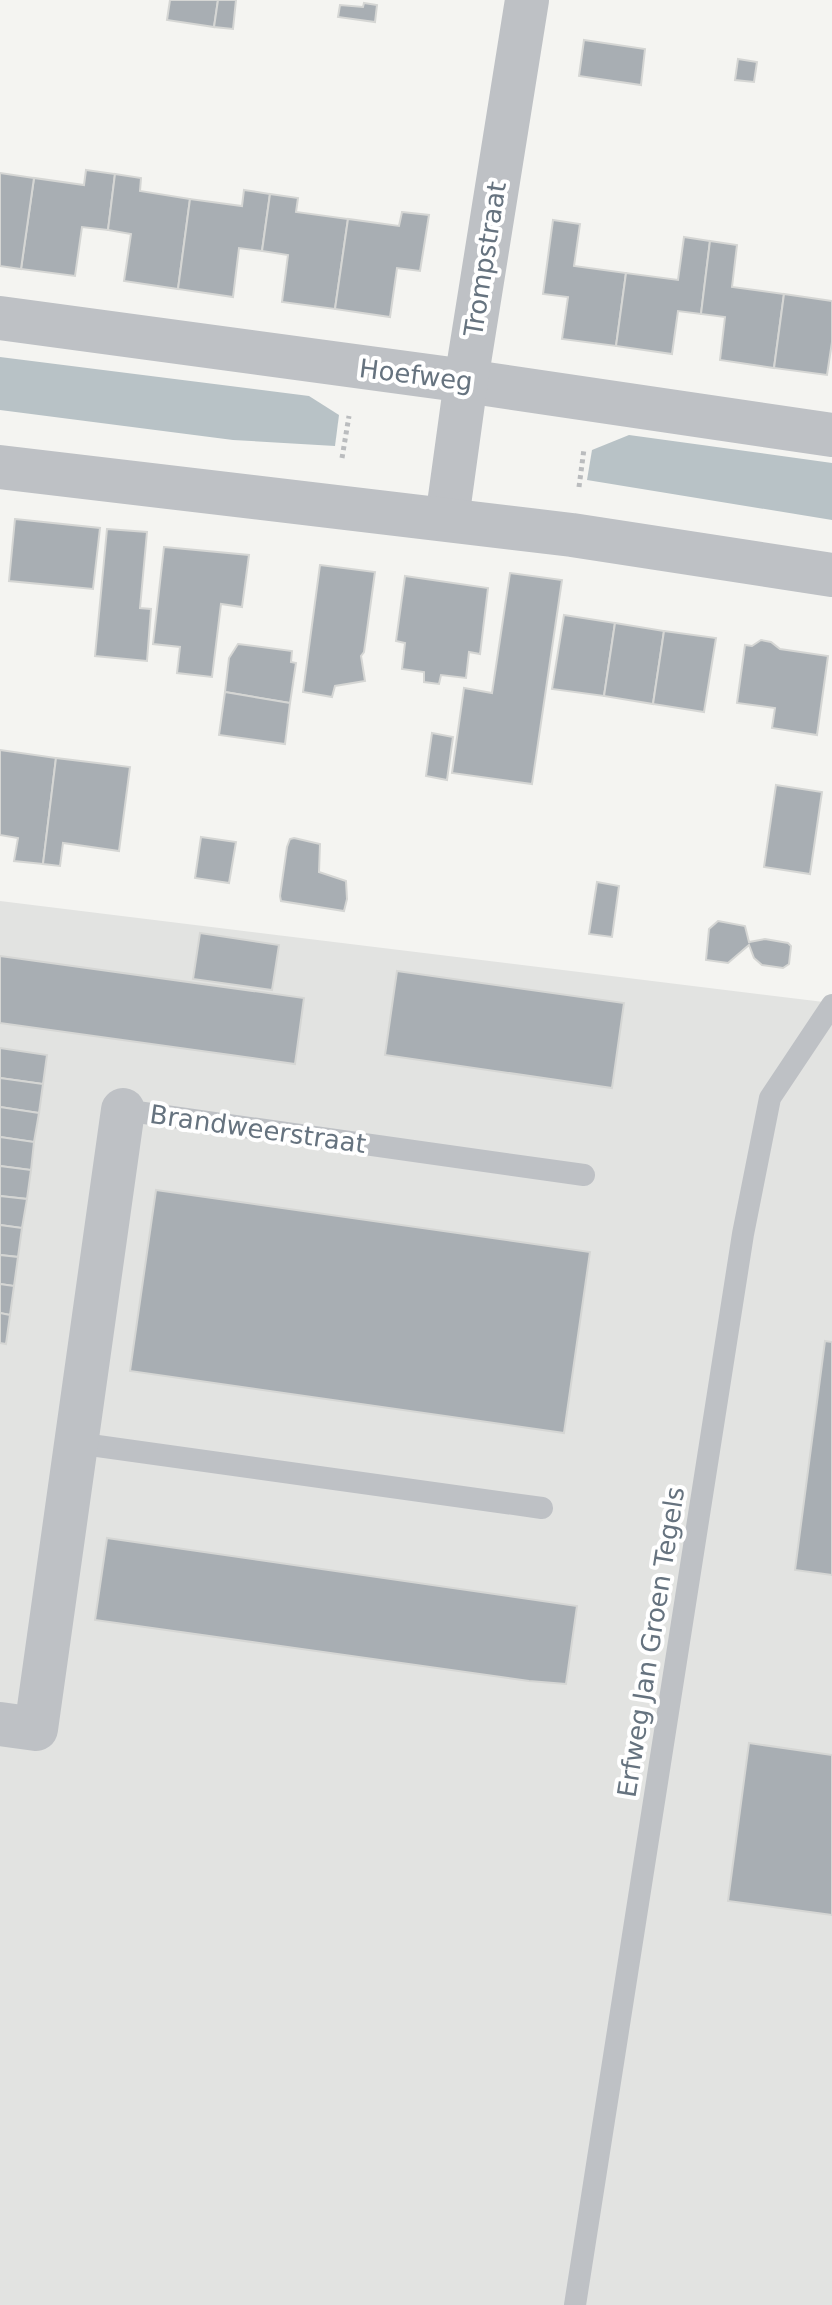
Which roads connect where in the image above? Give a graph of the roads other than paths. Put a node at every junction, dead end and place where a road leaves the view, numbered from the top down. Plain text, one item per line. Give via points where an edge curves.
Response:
1 (527, 0) edge
2 (0, 318) edge
3 (466, 381) junction
4 (832, 435) edge
5 (0, 467) edge
6 (447, 519) junction
7 (832, 575) edge
8 (832, 1005) edge
9 (123, 1110) joint
10 (584, 1175) dead end
11 (76, 1443) junction
12 (542, 1508) dead end
13 (0, 1724) edge
14 (575, 2305) edge

1 - 3 street, Trompstraat
2 - 3 street, Hoefweg
3 - 4 street, Hoefweg
3 - 6 street, Trompstraat
5 - 6 street
6 - 7 street
8 - 14 lane, Erfweg Jan Groen Tegels via 770,1098 743,1234
9 - 10 lane, Brandweerstraat
9 - 11 street, Brandweerstraat
11 - 12 lane
11 - 13 street, Brandweerstraat via 36,1729

